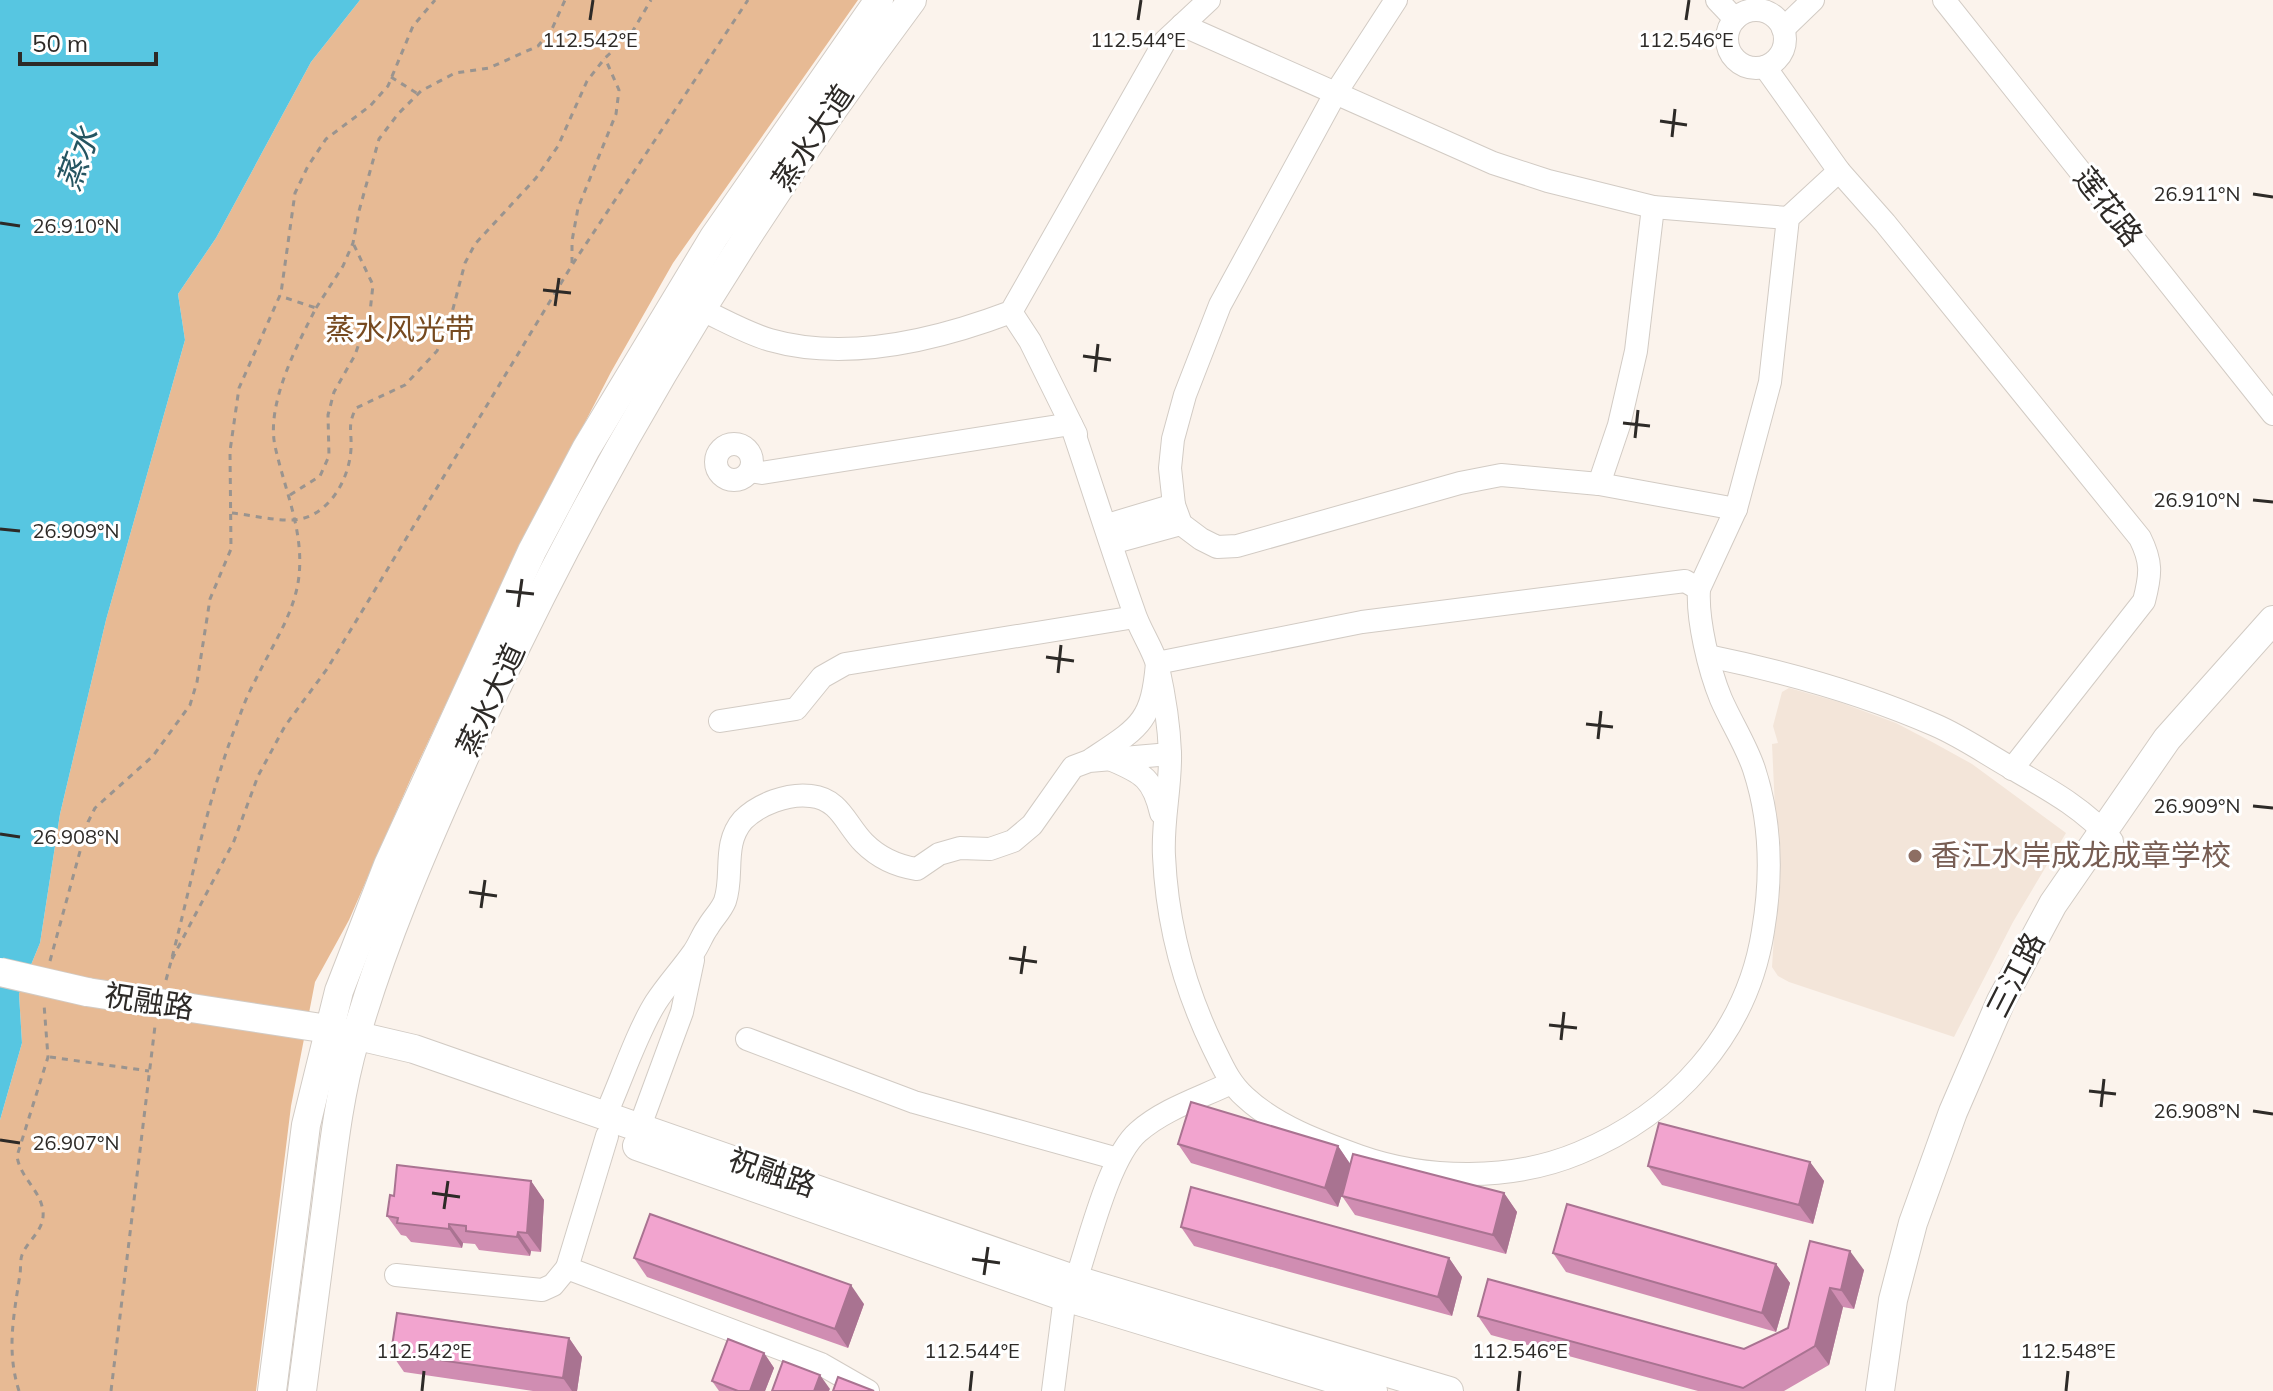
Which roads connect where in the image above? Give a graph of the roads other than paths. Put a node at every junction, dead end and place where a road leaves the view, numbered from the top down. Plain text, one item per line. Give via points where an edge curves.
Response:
1 (879, 0) edge
2 (912, 0) edge
3 (1209, 0) edge
4 (1396, 0) edge
5 (1717, 0) edge
6 (1813, 0) edge
7 (1944, 0) edge
8 (1959, 0) edge
9 (1781, 14) edge
10 (1735, 19) junction
11 (1182, 25) junction
12 (1765, 67) junction
13 (1335, 94) junction
14 (1839, 171) junction
15 (1653, 207) junction
16 (1788, 218) junction
17 (702, 310) junction
18 (1011, 312) junction
19 (2273, 393) edge
20 (2273, 414) edge
21 (1071, 424) junction
22 (750, 471) dead end
23 (1599, 484) junction
24 (1736, 509) junction
25 (1178, 515) junction
26 (1114, 533) junction
27 (1699, 589) junction
28 (1135, 617) junction
29 (2273, 620) edge
30 (2273, 645) edge
31 (1708, 656) junction
32 (1157, 663) junction
33 (1165, 712) junction
34 (720, 721) dead end
35 (1170, 754) junction
36 (1100, 760) junction
37 (2012, 769) junction
38 (1164, 826) junction
39 (2105, 837) junction
40 (695, 951) junction
41 (0, 972) edge
42 (0, 982) edge
43 (86, 996) junction
44 (327, 1035) junction
45 (747, 1039) dead end
46 (354, 1042) junction
47 (1231, 1083) junction
48 (606, 1125) junction
49 (640, 1126) junction
50 (1118, 1159) junction
51 (567, 1268) junction
52 (396, 1275) dead end
53 (1072, 1293) junction
54 (272, 1391) edge
55 (302, 1391) edge
56 (868, 1391) edge
57 (1053, 1391) edge
58 (1064, 1391) edge
59 (1373, 1391) edge
60 (1449, 1391) edge
61 (1880, 1391) edge
62 (1895, 1391) edge

1 - 44 main road, 蒸水大道 via 714,237 566,487 388,865
2 - 17 main road, 蒸水大道 via 733,256
3 - 11 street
4 - 13 street
5 - 10 street
6 - 9 street
7 - 20 street, 莲花路
8 - 19 street, 莲花路
9 - 10 street via 1752,10
9 - 12 street via 1786,38 1780,56
10 - 12 street via 1727,36 1731,55 1746,67
11 - 13 street
11 - 18 street via 1165,41
12 - 14 street
13 - 15 street via 1493,163
13 - 25 street via 1220,305 1185,395 1170,468
14 - 16 street
14 - 37 street via 2140,538 2149,556 2144,601
15 - 16 street
15 - 23 street via 1636,351
16 - 24 street via 1770,382
17 - 18 street via 768,339 815,350 857,351
17 - 46 main road, 蒸水大道 via 610,465 506,663 417,864
18 - 21 street
21 - 22 street
21 - 26 street via 1097,477
23 - 24 street
23 - 25 street via 1501,475 1237,546 1217,547
24 - 27 street
25 - 26 street
26 - 28 street
27 - 31 street
27 - 32 street via 1685,581 1362,622
28 - 32 street
28 - 34 street via 845,664 822,677 796,709
29 - 39 main road, 三江路 via 2167,739
30 - 39 main road, 三江路
31 - 37 street via 1865,697 1938,726
31 - 47 street via 1762,798 1768,836 1763,932 1751,982 1723,1040 1655,1110 1613,1139 1568,1158 1464,1174 1375,1162 1329,1145 1278,1121
32 - 33 street
32 - 36 street via 1155,694 1140,724
33 - 35 street
33 - 36 street via 1132,746
35 - 36 street
35 - 38 street
36 - 38 street via 1148,778
36 - 40 street via 1073,767 1032,825 1013,841 939,854 917,869 881,857 831,804 811,796 760,806 742,822 731,844 726,898
37 - 39 street via 2074,805
38 - 47 street via 1175,943 1197,1013
39 - 61 main road, 三江路 via 2053,904 2008,987 1953,1112 1913,1223 1893,1300
39 - 62 main road, 三江路 via 2012,1008 1965,1117 1926,1230
40 - 48 street via 655,1004
40 - 49 street via 682,1012
41 - 43 main road, bridge
42 - 43 main road
43 - 44 main road, 祝融路
44 - 46 main road, 祝融路
44 - 54 main road, 蒸水大道 via 306,1125
45 - 50 street via 914,1102
46 - 48 main road, 祝融路 via 414,1049
46 - 55 main road, 蒸水大道 via 336,1129
47 - 50 street via 1155,1118 1135,1134
48 - 49 main road, 祝融路
48 - 51 street
48 - 53 main road, 祝融路
49 - 53 main road, 祝融路
50 - 53 street
51 - 52 street via 542,1290
51 - 56 street via 821,1364
53 - 57 street
53 - 58 street
53 - 59 main road, 祝融路
53 - 60 main road, 祝融路

